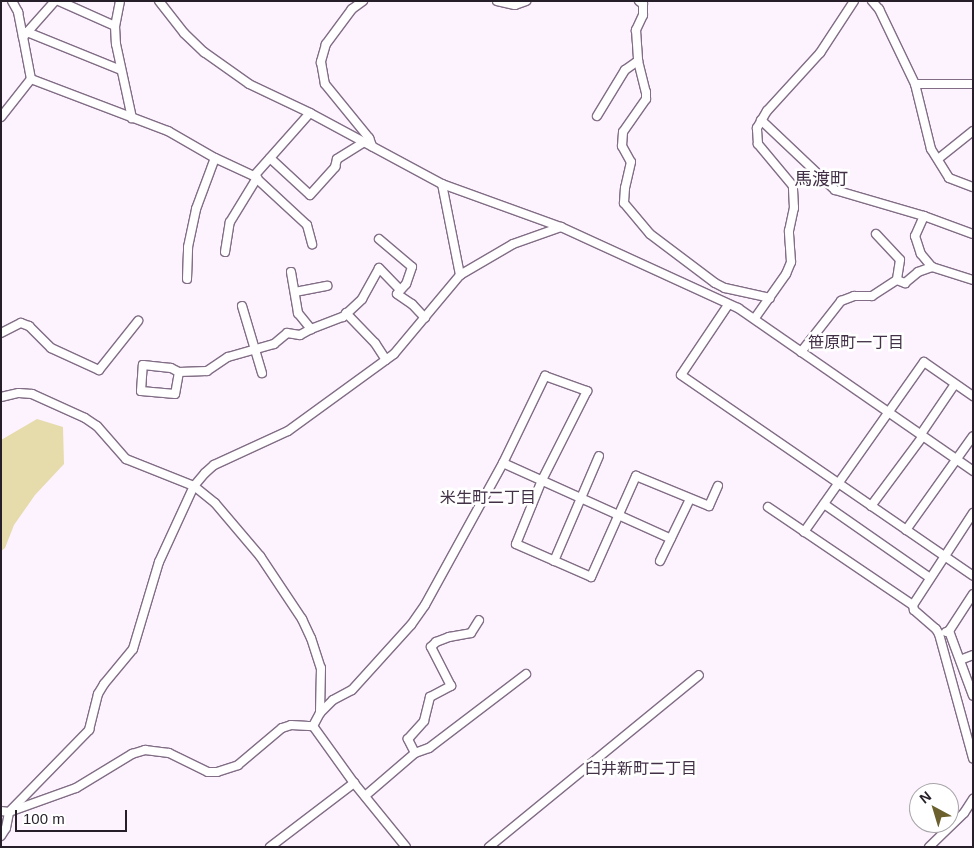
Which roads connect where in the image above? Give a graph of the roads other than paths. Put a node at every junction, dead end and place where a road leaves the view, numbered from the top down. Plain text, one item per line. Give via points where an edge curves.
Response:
1 (12, 1) edge
2 (54, 1) edge
3 (58, 1) edge
4 (120, 1) edge
5 (159, 1) edge
6 (363, 1) edge
7 (497, 1) edge
8 (526, 1) edge
9 (639, 1) edge
10 (854, 1) edge
11 (872, 1) edge
12 (352, 5) edge
13 (115, 26) junction
14 (25, 34) junction
15 (638, 61) junction
16 (121, 70) junction
17 (31, 79) junction
18 (915, 84) junction
19 (973, 84) edge
20 (310, 113) junction
21 (1, 116) edge
22 (596, 116) dead end
23 (132, 118) junction
24 (760, 120) junction
25 (973, 131) edge
26 (364, 142) junction
27 (372, 146) junction
28 (215, 158) junction
29 (270, 158) junction
30 (938, 159) junction
31 (256, 177) junction
32 (442, 184) junction
33 (972, 185) edge
34 (924, 216) junction
35 (561, 227) junction
36 (876, 234) dead end
37 (973, 234) edge
38 (379, 239) dead end
39 (312, 244) dead end
40 (225, 252) dead end
41 (932, 267) junction
42 (291, 272) dead end
43 (460, 275) junction
44 (187, 279) dead end
45 (897, 280) junction
46 (973, 280) edge
47 (327, 286) dead end
48 (400, 290) junction
49 (295, 292) junction
50 (770, 298) junction
51 (728, 305) junction
52 (242, 306) dead end
53 (346, 313) junction
54 (425, 318) junction
55 (755, 318) junction
56 (138, 320) dead end
57 (311, 329) junction
58 (1, 333) edge
59 (256, 349) junction
60 (802, 352) junction
61 (386, 360) junction
62 (179, 372) junction
63 (262, 373) dead end
64 (956, 384) junction
65 (973, 396) edge
66 (1, 397) edge
67 (889, 411) junction
68 (922, 435) junction
69 (973, 436) edge
70 (599, 456) dead end
71 (956, 459) junction
72 (503, 463) junction
73 (973, 471) edge
74 (542, 480) junction
75 (839, 482) junction
76 (194, 486) junction
77 (718, 486) dead end
78 (580, 498) junction
79 (690, 499) junction
80 (824, 504) junction
81 (871, 506) junction
82 (768, 507) dead end
83 (973, 513) edge
84 (618, 516) junction
85 (970, 523) edge
86 (906, 530) junction
87 (804, 532) junction
88 (671, 539) junction
89 (944, 557) junction
90 (554, 561) junction
91 (660, 561) dead end
92 (973, 576) edge
93 (930, 578) junction
94 (973, 594) edge
95 (912, 605) junction
96 (480, 620) dead end
97 (949, 631) junction
98 (939, 634) junction
99 (973, 655) edge
100 (960, 660) junction
101 (526, 674) dead end
102 (698, 675) dead end
103 (973, 695) edge
104 (320, 714) junction
105 (313, 726) junction
106 (415, 753) junction
107 (973, 758) edge
108 (354, 783) junction
109 (365, 796) junction
110 (973, 799) edge
111 (5, 811) edge
112 (1, 836) edge
113 (270, 847) edge
114 (406, 847) edge
115 (490, 847) edge
116 (929, 847) edge

1 - 14 street
2 - 14 street
3 - 13 street
4 - 13 street
5 - 20 street via 184,33 220,65 249,84
6 - 12 street
7 - 8 street via 515,5
9 - 15 street via 642,15 636,30
10 - 24 street via 820,53
11 - 18 street via 879,9
12 - 27 street via 326,44 321,62 322,77
13 - 16 street
14 - 16 street
14 - 17 street
15 - 22 street via 626,70
15 - 50 street via 646,99 623,132 622,146 631,162 624,188 624,203 650,234 715,283
16 - 23 street
17 - 21 street
17 - 23 street
18 - 19 street
18 - 30 street via 931,149
20 - 26 street
20 - 29 street
23 - 28 street via 168,131
24 - 34 street via 835,190
24 - 50 street via 758,144 793,186 794,208 789,230 791,262
25 - 30 street
26 - 27 street
26 - 29 street via 337,159 335,167 310,195
27 - 32 street
28 - 31 street
28 - 44 street via 196,209 188,247
29 - 31 street
30 - 33 street via 949,178
31 - 39 street via 307,225
31 - 40 street via 230,222
32 - 35 street
32 - 43 street
34 - 37 street
34 - 41 street via 915,236 921,254
35 - 43 street via 513,244
35 - 51 street
36 - 45 street via 900,260
38 - 48 street via 412,268
41 - 45 street via 918,272 904,283
41 - 46 street
42 - 49 street
43 - 54 street
45 - 60 street via 872,296 854,296 841,301
47 - 49 street
48 - 53 street via 379,268 362,299
48 - 54 street via 397,294
49 - 57 street via 298,313
50 - 55 street
51 - 55 street
51 - 75 street via 681,375
52 - 59 street
53 - 57 street
53 - 61 street
54 - 61 street
55 - 60 street
56 - 58 street via 99,370 51,348 30,326 21,323
57 - 59 street via 300,335 287,333 274,344
59 - 62 street via 228,357 208,371
59 - 63 street
60 - 67 street
61 - 76 street via 288,431 214,465
62 - 62 street via 175,394 141,391 143,365
64 - 65 street
64 - 67 street via 924,362
64 - 68 street
66 - 76 street via 32,394 76,414 97,426 126,459
67 - 68 street
67 - 75 street
68 - 71 street
68 - 81 street
69 - 71 street
70 - 78 street
71 - 73 street
71 - 86 street
72 - 74 street
72 - 74 street via 544,376 587,391
72 - 104 street via 425,606 352,690 333,700
74 - 78 street
74 - 90 street via 516,544
75 - 80 street
75 - 81 street
76 - 104 street via 215,503 255,549 302,619 321,668
76 - 111 street via 159,562 133,649 98,694 89,730
77 - 79 street via 708,506
78 - 84 street
78 - 90 street
79 - 84 street via 636,476
79 - 88 street
80 - 87 street
80 - 93 street
81 - 86 street
82 - 87 street
83 - 85 street
84 - 88 street
84 - 90 street via 591,577
85 - 89 street
86 - 89 street
87 - 95 street
88 - 91 street
89 - 92 street
89 - 93 street
93 - 95 street
94 - 97 street
95 - 98 street
96 - 106 street via 471,633 449,637 430,648 451,686 430,697 424,721 408,739
97 - 98 street
97 - 100 street
98 - 107 street
99 - 100 street
100 - 103 street
101 - 106 street via 429,748
102 - 115 street
104 - 105 street
105 - 108 street
105 - 111 street via 282,728 238,765 217,772 208,772 169,753 145,750 132,754 76,788
106 - 109 street
108 - 109 street
108 - 113 street
109 - 114 street
110 - 116 street via 964,813
111 - 112 street via 6,828

